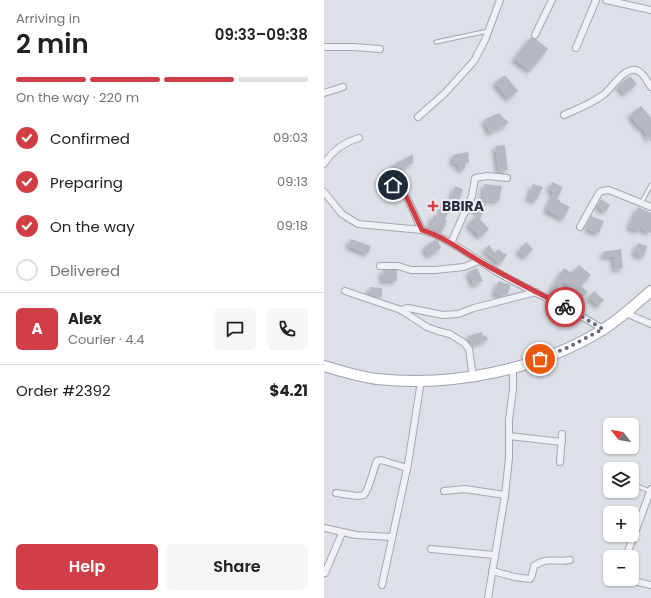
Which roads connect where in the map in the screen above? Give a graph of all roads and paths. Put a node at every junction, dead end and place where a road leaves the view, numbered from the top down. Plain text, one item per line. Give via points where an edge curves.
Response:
1 (500, 0) edge
2 (552, 0) edge
3 (596, 0) edge
4 (606, 0) edge
5 (651, 10) edge
6 (490, 30) junction
7 (535, 35) dead end
8 (436, 42) dead end
9 (324, 47) edge
10 (576, 48) dead end
11 (380, 50) dead end
12 (343, 87) dead end
13 (651, 87) edge
14 (324, 93) edge
15 (564, 115) dead end
16 (418, 117) dead end
17 (359, 138) dead end
18 (324, 164) edge
19 (507, 178) dead end
20 (384, 179) dead end
21 (651, 185) edge
22 (324, 192) edge
23 (641, 203) junction
24 (651, 207) edge
25 (580, 227) dead end
26 (422, 230) junction
27 (451, 243) junction
28 (479, 261) junction
29 (380, 266) dead end
30 (345, 291) dead end
31 (651, 291) edge
32 (536, 292) junction
33 (401, 310) junction
34 (626, 313) junction
35 (651, 324) edge
36 (603, 329) junction
37 (324, 366) edge
38 (513, 367) junction
39 (473, 377) junction
40 (421, 381) junction
41 (562, 434) dead end
42 (509, 436) junction
43 (562, 442) junction
44 (560, 462) dead end
45 (407, 468) junction
46 (639, 486) edge
47 (651, 490) edge
48 (444, 491) dead end
49 (336, 493) dead end
50 (505, 495) junction
51 (649, 501) edge
52 (324, 528) edge
53 (342, 533) junction
54 (392, 537) junction
55 (431, 549) dead end
56 (629, 550) edge
57 (494, 555) junction
58 (570, 560) dead end
59 (492, 571) junction
60 (325, 573) dead end
61 (639, 582) edge
62 (382, 585) dead end
63 (651, 585) edge
64 (488, 598) edge

1 - 6 street
2 - 7 street
3 - 10 street
4 - 5 street
6 - 8 lane
6 - 16 street via 474,61 445,93
9 - 11 street
12 - 14 street
13 - 15 street via 638,71 628,71 604,95
17 - 18 street via 340,147
19 - 27 street via 475,178 472,196
20 - 26 street via 402,190
21 - 23 lane
22 - 26 street via 342,214 358,224
23 - 24 street
23 - 25 street via 609,190 602,191
26 - 27 street
27 - 28 street
28 - 29 street via 464,267 435,270
28 - 32 street
30 - 33 street
31 - 34 main road
32 - 33 street via 458,314 408,308
32 - 36 street
33 - 39 street via 427,327 450,334 464,342 469,349
34 - 35 street
34 - 36 main road
36 - 38 main road via 562,350
37 - 40 main road via 376,378
38 - 39 main road
38 - 42 street
39 - 40 main road
40 - 45 street
41 - 43 street
42 - 43 street
42 - 50 street
43 - 44 street
45 - 49 street via 377,461 364,495
45 - 54 street
46 - 47 lane
47 - 51 street
48 - 50 street via 470,490
50 - 57 street
51 - 56 street
52 - 53 street
53 - 54 street
53 - 60 street
54 - 62 street
55 - 57 street
57 - 59 street
58 - 59 street via 549,559 540,562 534,566 530,579
59 - 64 street
61 - 63 street

